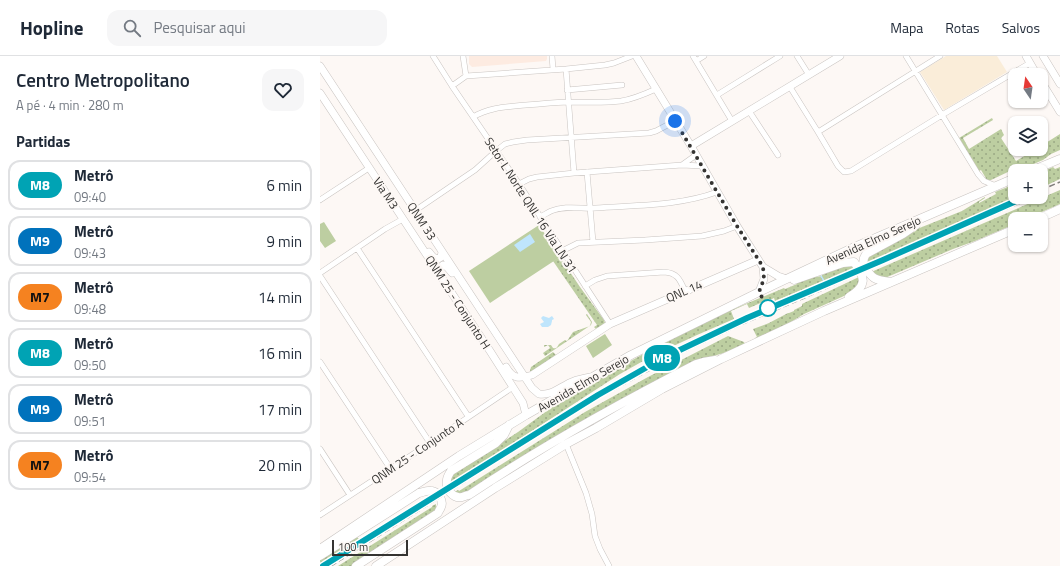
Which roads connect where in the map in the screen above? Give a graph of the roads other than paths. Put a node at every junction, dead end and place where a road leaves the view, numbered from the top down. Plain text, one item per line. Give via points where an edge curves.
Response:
1 (433, 56) edge
2 (464, 56) edge
3 (552, 56) edge
4 (632, 56) edge
5 (636, 56) edge
6 (704, 56) edge
7 (780, 56) edge
8 (797, 56) edge
9 (840, 56) edge
10 (906, 56) edge
11 (940, 56) edge
12 (1026, 56) edge
13 (1043, 56) edge
14 (694, 58) edge
15 (1030, 64) junction
16 (320, 66) edge
17 (1033, 68) edge
18 (553, 69) junction
19 (566, 69) junction
20 (915, 72) junction
21 (809, 75) junction
22 (466, 76) junction
23 (1060, 84) edge
24 (622, 85) dead end
25 (452, 86) junction
26 (790, 87) junction
27 (656, 89) junction
28 (567, 90) junction
29 (1048, 92) edge
30 (320, 93) edge
31 (717, 95) junction
32 (568, 102) junction
33 (749, 111) junction
34 (1060, 112) edge
35 (942, 115) junction
36 (473, 117) junction
37 (675, 121) junction
38 (732, 121) junction
39 (339, 122) junction
40 (818, 132) junction
41 (571, 137) junction
42 (690, 146) junction
43 (373, 147) junction
44 (496, 151) junction
45 (696, 155) junction
46 (778, 155) dead end
47 (1060, 159) edge
48 (1048, 164) edge
49 (682, 166) junction
50 (702, 166) junction
51 (369, 168) junction
52 (587, 172) junction
53 (574, 173) junction
54 (978, 174) junction
55 (1008, 181) edge
56 (519, 184) junction
57 (997, 186) junction
58 (717, 192) junction
59 (981, 193) junction
60 (321, 197) edge
61 (590, 208) junction
62 (1060, 209) edge
63 (416, 210) junction
64 (931, 214) junction
65 (1048, 214) edge
66 (540, 217) junction
67 (403, 219) junction
68 (737, 226) junction
69 (408, 227) junction
70 (1008, 232) edge
71 (593, 242) junction
72 (357, 248) junction
73 (562, 251) junction
74 (442, 252) junction
75 (758, 260) junction
76 (763, 267) junction
77 (438, 272) junction
78 (320, 273) edge
79 (320, 276) edge
80 (787, 278) junction
81 (892, 283) junction
82 (777, 284) junction
83 (585, 286) junction
84 (685, 291) junction
85 (759, 292) junction
86 (472, 296) junction
87 (824, 311) junction
88 (610, 324) junction
89 (490, 351) junction
90 (721, 359) junction
91 (320, 362) edge
92 (524, 376) junction
93 (594, 376) junction
94 (513, 387) junction
95 (526, 415) junction
96 (468, 416) junction
97 (509, 425) junction
98 (430, 442) junction
99 (566, 444) junction
100 (320, 449) edge
101 (390, 468) junction
102 (350, 495) junction
103 (320, 515) edge
104 (320, 549) edge
105 (320, 556) edge
106 (356, 566) edge
107 (376, 566) edge
108 (609, 566) edge

1 - 25 street, Setor L Norte QNL 16 Via LN 31
2 - 22 street
3 - 18 street
4 - 19 street via 614,63
5 - 27 main road
6 - 14 street
7 - 31 street
8 - 21 street
9 - 21 main road
10 - 20 street
11 - 20 street
12 - 15 main road
13 - 23 main road
14 - 31 street
15 - 17 main road
15 - 35 street
16 - 43 main road, QNM 33
18 - 19 street
18 - 22 street
19 - 28 street
20 - 35 street
20 - 40 street
21 - 26 main road
22 - 25 street
24 - 28 street
25 - 36 street, Setor L Norte QNL 16 Via LN 31
26 - 33 main road
26 - 40 street
27 - 32 street via 623,101
27 - 37 main road
28 - 32 street
29 - 34 main road
30 - 39 main road, Via M3
31 - 38 street
32 - 36 street via 502,107 481,112
32 - 41 street
33 - 38 main road
33 - 46 street
35 - 40 street via 851,171 844,172
35 - 54 street
36 - 44 street, Setor L Norte QNL 16 Via LN 31
37 - 41 street via 649,133
37 - 42 main road
38 - 42 main road
39 - 43 main road via 341,116 346,114
39 - 51 main road, Via M3
41 - 44 street via 513,142
41 - 53 street
42 - 45 main road
43 - 63 main road, QNM 33
44 - 56 street, Setor L Norte QNL 16 Via LN 31
44 - 63 street via 475,170
45 - 49 street
45 - 50 main road
47 - 48 main road
49 - 50 street
49 - 52 street
50 - 58 main road
51 - 60 street
51 - 67 main road, Via M3
52 - 53 street
52 - 61 street
53 - 56 street via 537,177
54 - 57 street via 984,181
54 - 59 street
55 - 57 main road, Avenida Elmo Serejo
56 - 66 street, Setor L Norte QNL 16 Via LN 31
57 - 59 main road, Avenida Elmo Serejo
58 - 61 street via 688,201
58 - 68 main road
59 - 64 main road, Avenida Elmo Serejo
61 - 66 street via 558,209
61 - 71 street
62 - 65 main road
63 - 74 main road, QNM 33
64 - 80 main road, Avenida Elmo Serejo
64 - 81 main road via 903,234 866,254 863,264 872,278
66 - 73 street, Setor L Norte QNL 16 Via LN 31
67 - 69 main road, QNM 25 - Conjunto H
67 - 72 street
68 - 71 street via 702,236
68 - 75 main road
69 - 74 main road via 419,237 433,258 439,258
69 - 77 main road, QNM 25 - Conjunto H
70 - 81 main road
71 - 73 street via 578,243
72 - 78 street
72 - 96 street
73 - 83 street, Setor L Norte QNL 16 Via LN 31
74 - 86 main road, QNM 33
75 - 76 main road
75 - 84 main road, QNL 14
76 - 80 main road
76 - 85 main road via 764,279
77 - 86 main road via 441,266 446,266 461,287
77 - 89 main road, QNM 25 - Conjunto H
79 - 98 street
80 - 82 main road, Avenida Elmo Serejo
81 - 87 main road
82 - 85 main road, Avenida Elmo Serejo
82 - 87 main road via 843,263 854,262 861,271 861,288
83 - 84 street via 607,276 670,272 677,276
83 - 88 street, Setor L Norte QNL 16 Via LN 31
84 - 88 main road, QNL 14
85 - 93 main road, Avenida Elmo Serejo
86 - 92 main road, QNM 33
87 - 90 main road
88 - 92 main road via 532,375
89 - 92 main road via 499,358 512,376
89 - 94 main road, QNM 25 - Conjunto H
90 - 97 main road via 696,364 649,388 544,447 469,494 457,497 451,494 446,484 451,471 496,443
90 - 99 main road via 662,389
91 - 101 street
92 - 93 main road, QNM 33 via 537,392 544,394 552,393 574,381
93 - 95 main road, Avenida Elmo Serejo
94 - 95 main road via 523,403
94 - 96 street, QNM 25 - Conjunto A
95 - 97 main road, Avenida Elmo Serejo
96 - 98 street, QNM 25 - Conjunto A
97 - 104 main road, Avenida Elmo Serejo
98 - 101 street, QNM 25 - Conjunto A
99 - 107 main road
99 - 108 street via 586,493 595,536
100 - 102 street
101 - 102 street, QNM 25 - Conjunto A
102 - 103 street, QNM 25 - Conjunto A
105 - 106 main road via 419,493 433,491 440,497 442,503 438,513

